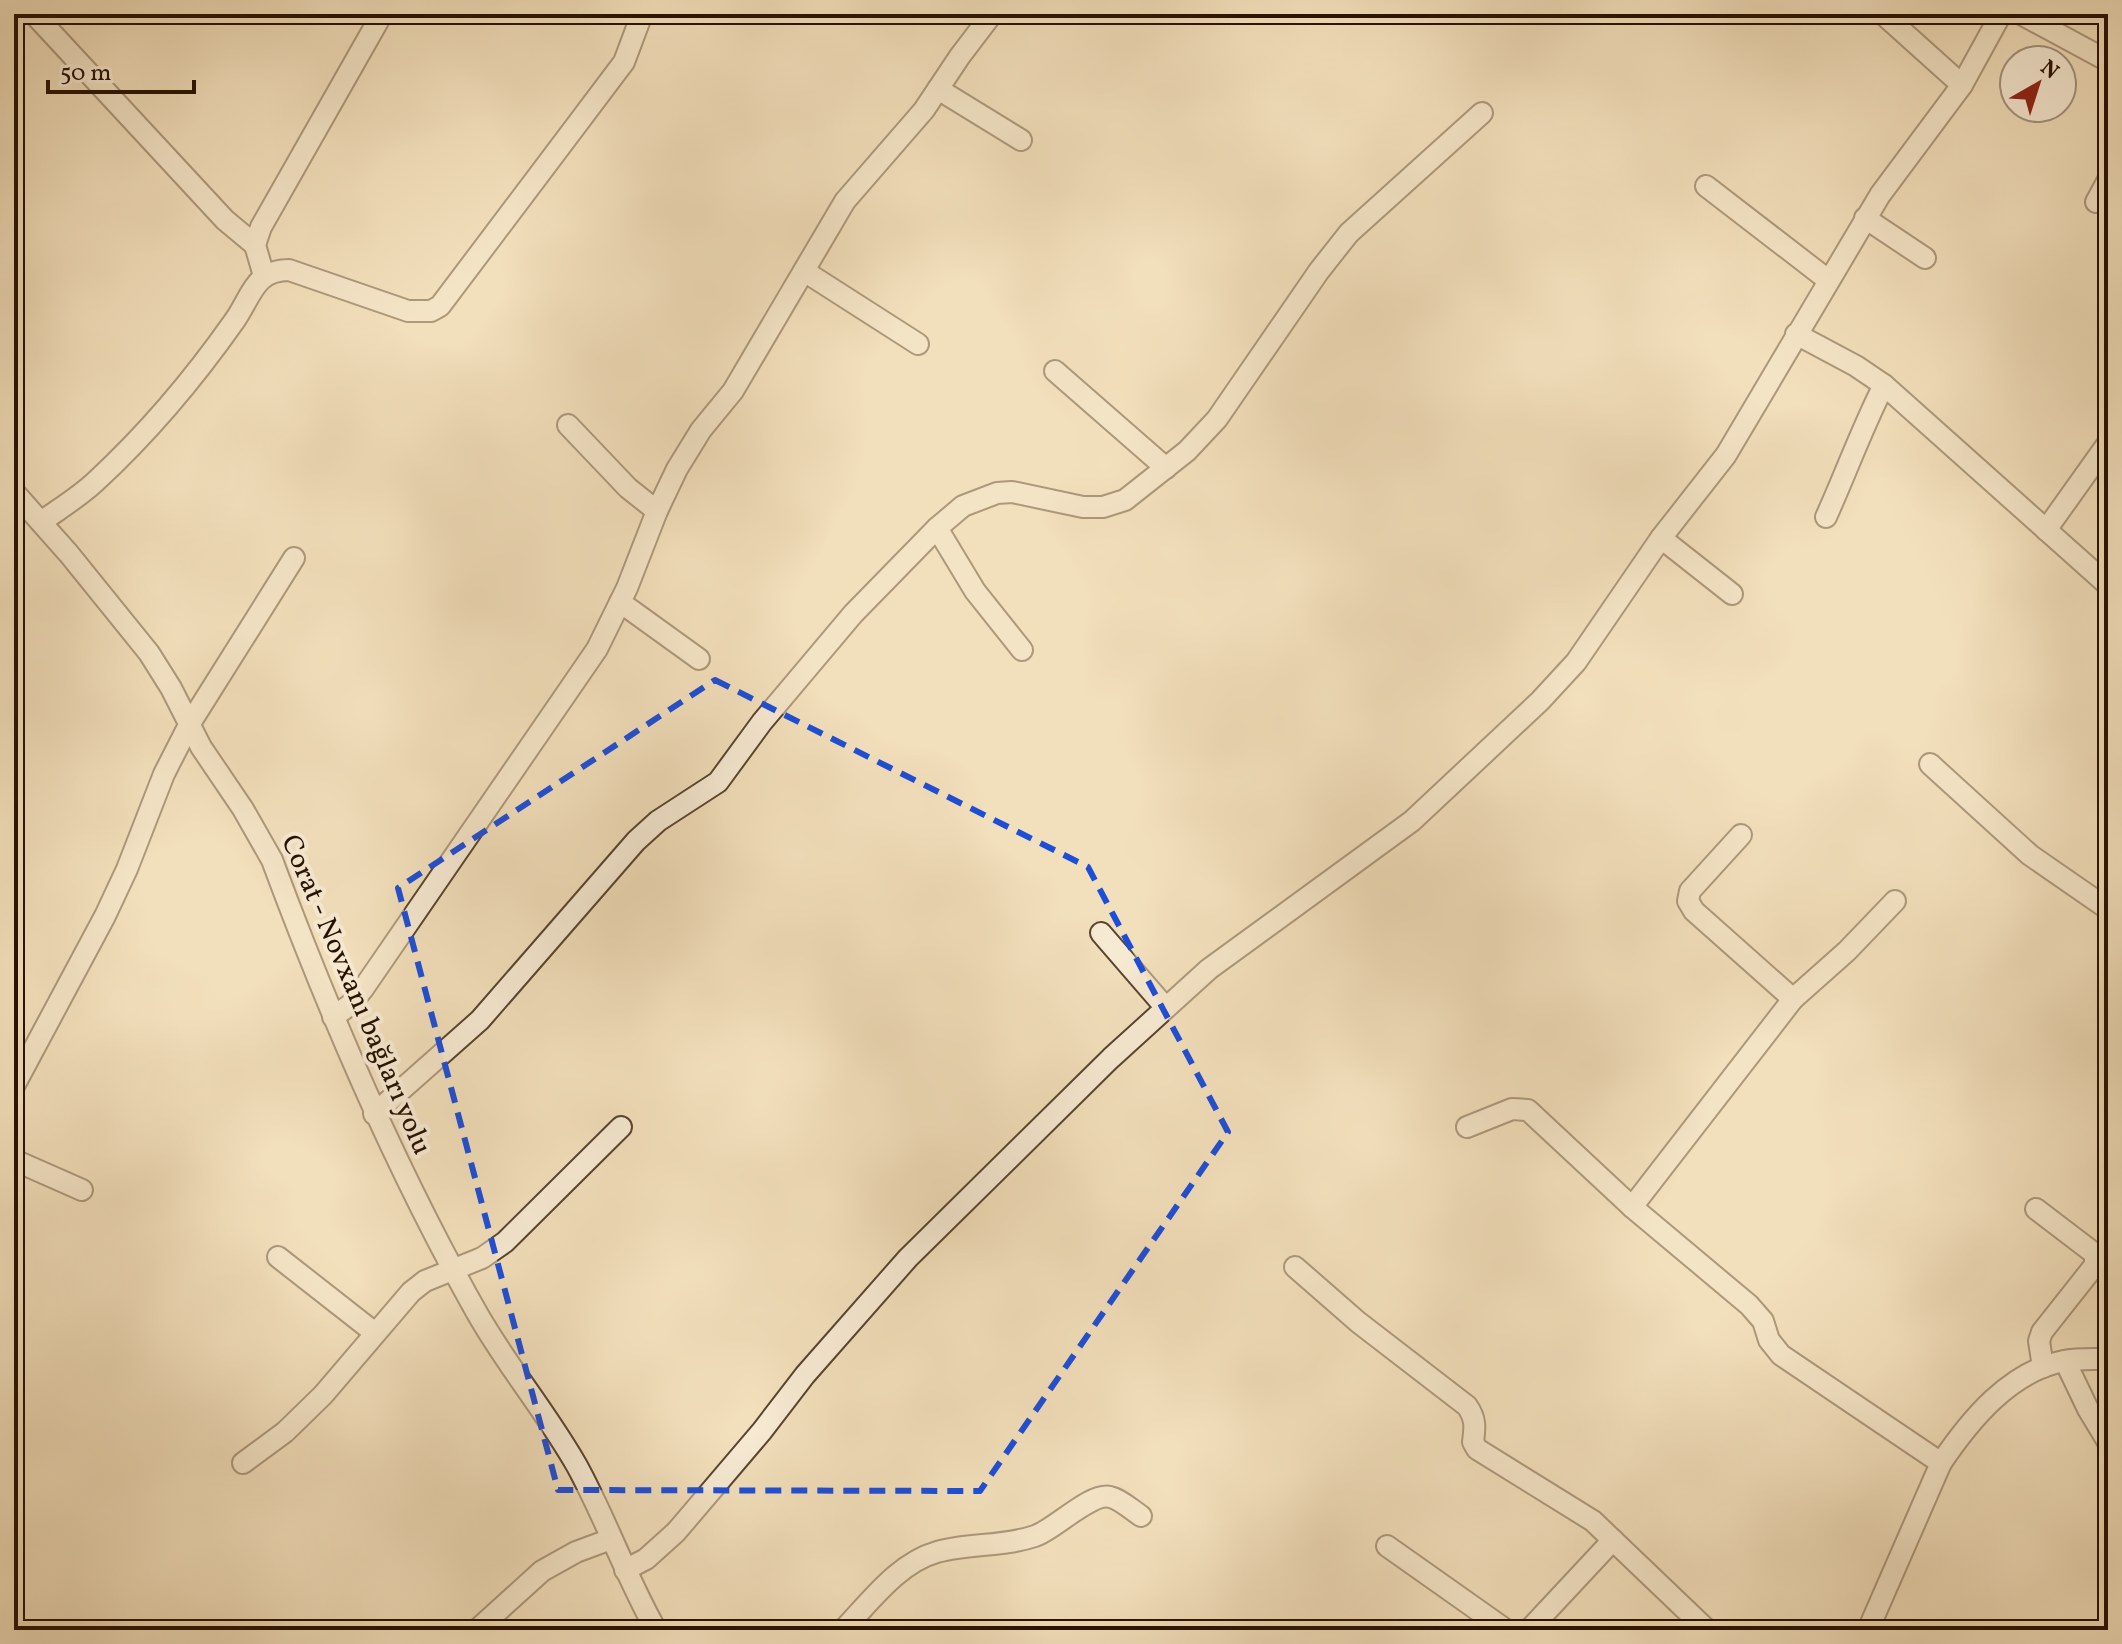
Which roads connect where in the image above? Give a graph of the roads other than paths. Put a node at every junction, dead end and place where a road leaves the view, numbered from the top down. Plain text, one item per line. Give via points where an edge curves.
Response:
1 (34, 14) edge
2 (382, 14) edge
3 (642, 14) edge
4 (992, 14) edge
5 (1883, 14) edge
6 (2001, 14) edge
7 (2021, 14) edge
8 (2108, 61) edge
9 (1962, 85) junction
10 (938, 89) junction
11 (1482, 113) dead end
12 (1021, 140) dead end
13 (2108, 180) edge
14 (1706, 186) dead end
15 (2096, 202) dead end
16 (1865, 218) junction
17 (255, 245) junction
18 (1925, 258) dead end
19 (804, 271) junction
20 (264, 276) junction
21 (1828, 280) junction
22 (1796, 334) junction
23 (918, 344) dead end
24 (1055, 371) dead end
25 (1884, 385) junction
26 (568, 425) dead end
27 (2108, 443) edge
28 (1166, 468) junction
29 (14, 492) edge
30 (657, 511) junction
31 (1826, 517) dead end
32 (41, 522) junction
33 (937, 528) junction
34 (2046, 530) junction
35 (1661, 538) junction
36 (294, 558) dead end
37 (2108, 585) edge
38 (1732, 594) dead end
39 (620, 602) junction
40 (1022, 650) dead end
41 (699, 659) dead end
42 (189, 725) junction
43 (1930, 764) dead end
44 (1741, 835) dead end
45 (1895, 901) dead end
46 (2108, 909) edge
47 (1101, 933) dead end
48 (1793, 999) junction
49 (1165, 1007) junction
50 (333, 1017) junction
51 (14, 1086) edge
52 (374, 1114) junction
53 (621, 1127) dead end
54 (1467, 1127) dead end
55 (14, 1160) edge
56 (82, 1190) dead end
57 (1632, 1207) junction
58 (2036, 1209) dead end
59 (278, 1257) dead end
60 (1295, 1267) dead end
61 (452, 1268) junction
62 (375, 1333) junction
63 (2108, 1359) edge
64 (2065, 1361) junction
65 (2043, 1367) junction
66 (2108, 1442) edge
67 (243, 1463) dead end
68 (1941, 1463) junction
69 (1141, 1516) dead end
70 (611, 1539) junction
71 (1613, 1540) junction
72 (1387, 1546) dead end
73 (625, 1570) junction
74 (477, 1630) edge
75 (656, 1630) edge
76 (843, 1630) edge
77 (1506, 1630) edge
78 (1529, 1630) edge
79 (1707, 1630) edge
80 (1868, 1630) edge

1 - 17 street via 225,220
2 - 17 street via 270,208
3 - 20 street via 624,62 440,306 408,311 289,270
4 - 10 street
5 - 9 street
6 - 9 street
7 - 8 street
9 - 16 street
10 - 12 street
10 - 19 street via 845,201
11 - 28 street via 1349,233 1217,419
13 - 15 street
14 - 21 street
16 - 18 street
16 - 21 street
17 - 20 street
19 - 23 street
19 - 30 street via 733,391 677,469
20 - 32 street via 203,363 130,448 93,484
21 - 22 street
22 - 25 street
22 - 35 street via 1726,455
24 - 28 street
25 - 31 street
25 - 34 street
26 - 30 street
27 - 34 street
28 - 33 street via 1125,500 1103,507 997,493 963,506
29 - 32 street, Corat - Novxanı bağları yolu
30 - 39 street
32 - 42 street, Corat - Novxanı bağları yolu via 149,653
33 - 40 street via 975,591
33 - 52 street via 853,614 718,782 636,841 480,1020
34 - 37 street
35 - 38 street
35 - 49 street via 1576,662 1540,701 1412,821
36 - 42 street
39 - 41 street
39 - 50 street via 597,649 363,989
42 - 50 street, Corat - Novxanı bağları yolu via 272,860
42 - 51 street via 105,916
43 - 46 street via 2030,855
44 - 48 street via 1690,891 1688,901
45 - 48 street
47 - 49 street
48 - 57 street
49 - 73 street via 908,1258 676,1532
50 - 52 street, Corat - Novxanı bağları yolu
52 - 61 street, Corat - Novxanı bağları yolu
53 - 61 street via 505,1242 482,1258
54 - 57 street via 1512,1109 1528,1110
55 - 56 street
57 - 68 street via 1749,1305 1781,1355
58 - 65 street via 2095,1254 2095,1265 2042,1332
59 - 62 street
60 - 71 street via 1467,1406 1477,1449 1576,1508
61 - 62 street via 411,1292
61 - 70 street, Corat - Novxanı bağları yolu via 558,1433
62 - 67 street via 304,1414
63 - 64 street
64 - 65 street
64 - 66 street
65 - 68 street via 1994,1399
68 - 80 street
69 - 76 street via 1109,1497 1097,1498 1043,1534 935,1552 908,1566
70 - 73 street, Corat - Novxanı bağları yolu
70 - 74 street via 542,1571
71 - 78 street
71 - 79 street
72 - 77 street
73 - 75 street, Corat - Novxanı bağları yolu

